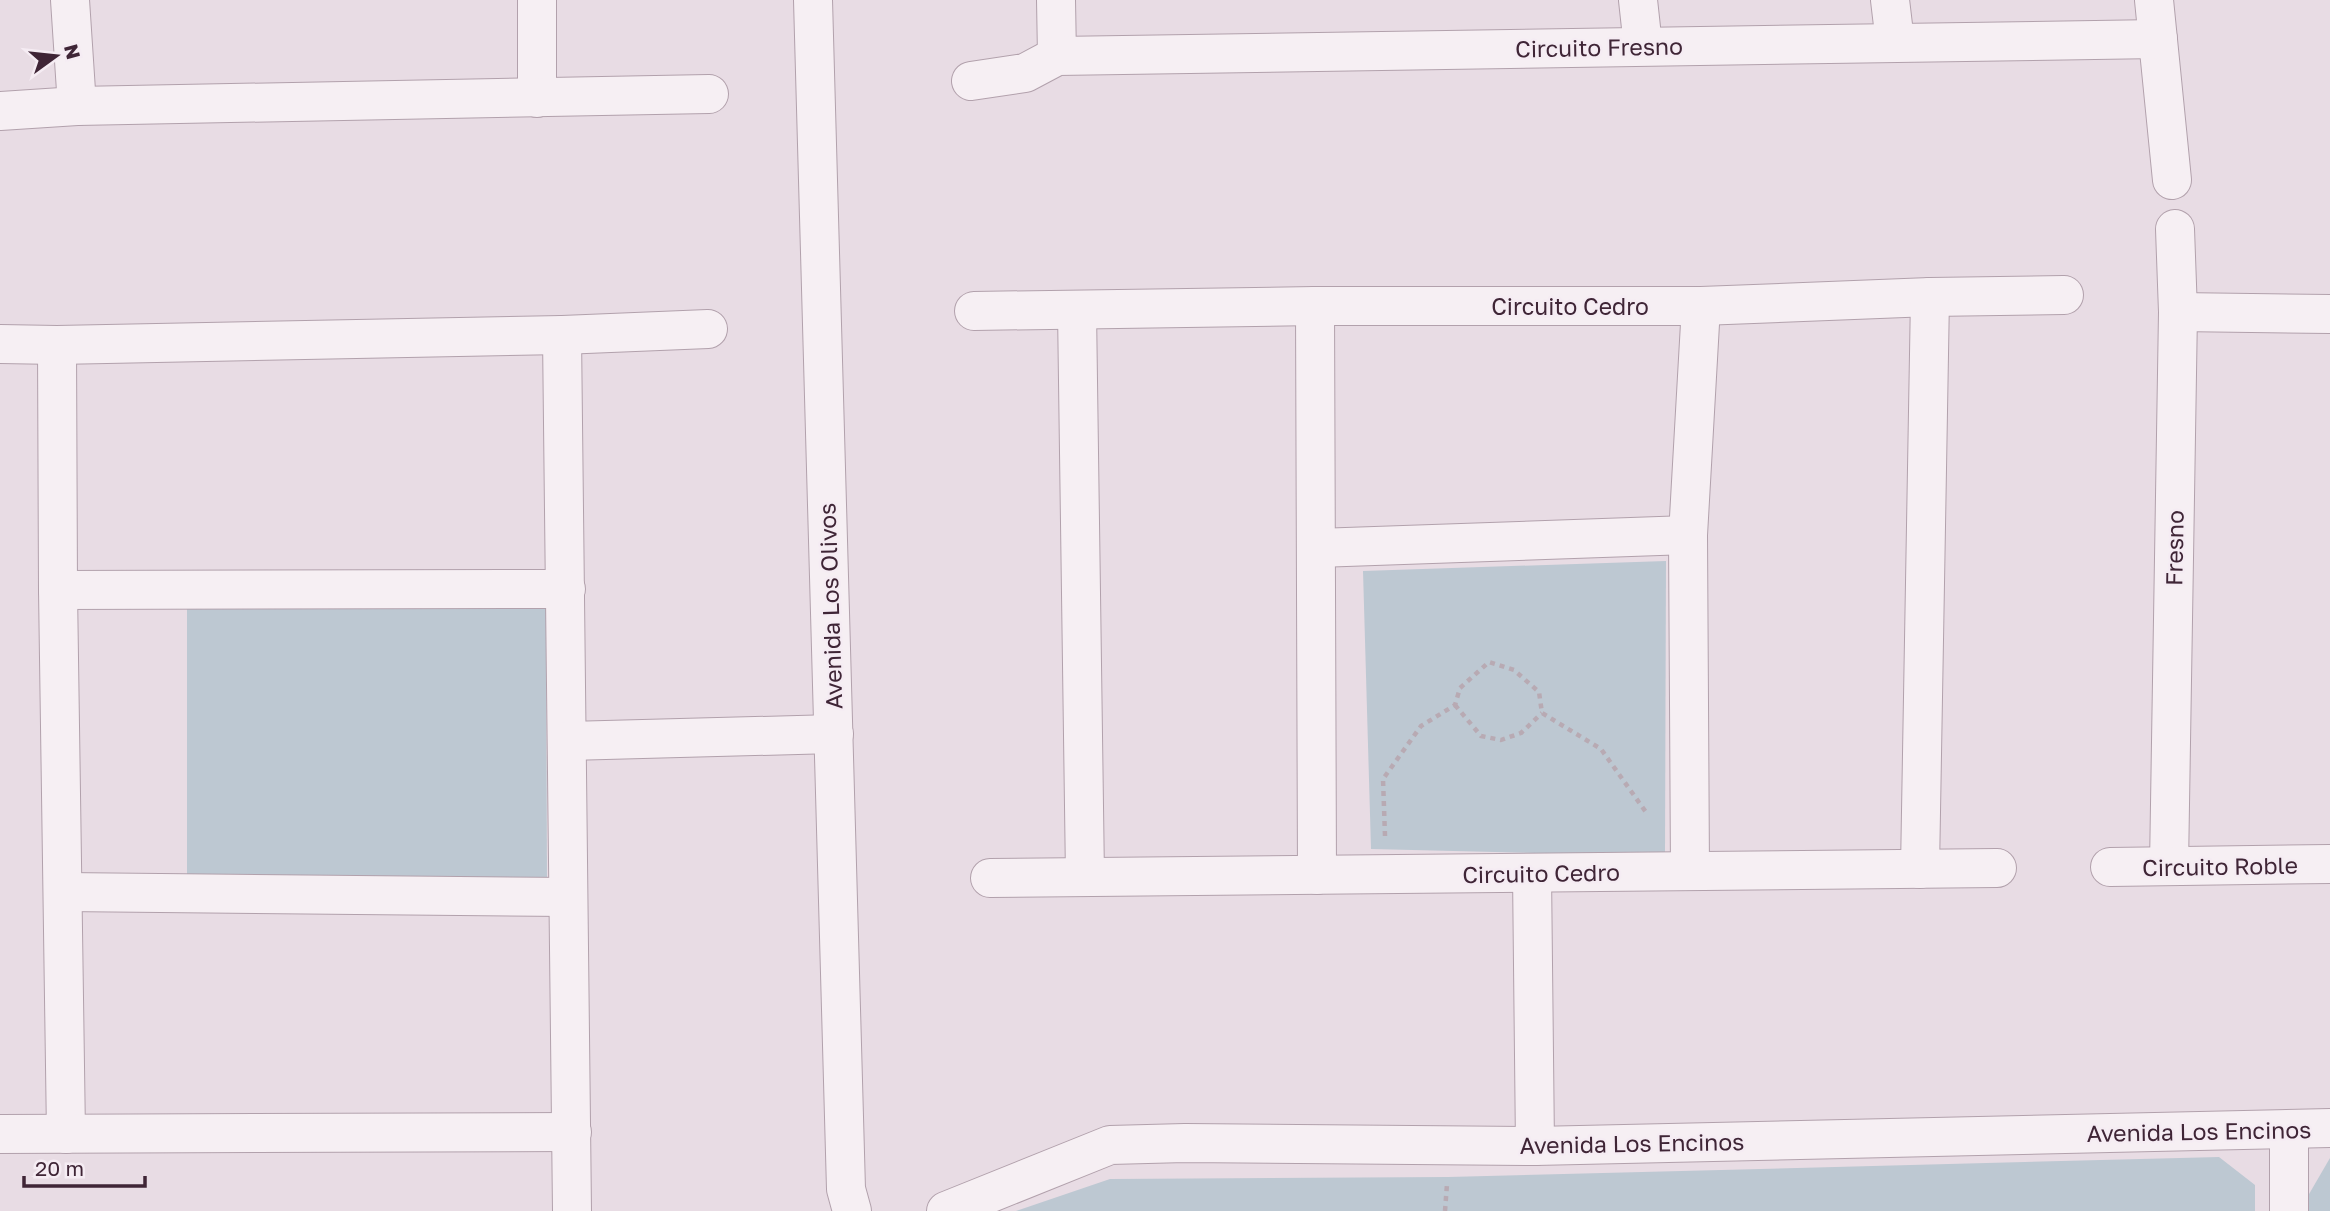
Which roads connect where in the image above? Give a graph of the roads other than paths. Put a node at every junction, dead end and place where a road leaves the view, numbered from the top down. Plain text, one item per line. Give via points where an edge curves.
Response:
1 (70, 0) edge
2 (537, 0) edge
3 (813, 0) edge
4 (1056, 0) edge
5 (1638, 0) edge
6 (1891, 0) edge
7 (2154, 0) edge
8 (2158, 39) junction
9 (1895, 42) junction
10 (1643, 46) junction
11 (1056, 56) junction
12 (971, 81) dead end
13 (709, 94) dead end
14 (537, 98) junction
15 (76, 106) junction
16 (0, 111) edge
17 (2172, 180) dead end
18 (2175, 229) dead end
19 (2064, 295) dead end
20 (1930, 297) junction
21 (1315, 306) junction
22 (1701, 306) junction
23 (1077, 310) junction
24 (974, 311) dead end
25 (2178, 312) junction
26 (2330, 314) edge
27 (708, 329) dead end
28 (562, 335) junction
29 (0, 344) edge
30 (57, 345) junction
31 (1688, 535) junction
32 (1317, 548) junction
33 (566, 589) junction
34 (58, 590) junction
35 (834, 734) junction
36 (568, 741) junction
37 (2330, 864) edge
38 (2169, 866) junction
39 (2110, 867) dead end
40 (1997, 868) dead end
41 (1920, 869) junction
42 (1690, 871) junction
43 (1532, 873) junction
44 (1317, 875) junction
45 (1085, 877) junction
46 (990, 878) dead end
47 (64, 892) junction
48 (567, 897) junction
49 (2330, 1128) edge
50 (2290, 1129) junction
51 (572, 1132) junction
52 (66, 1134) junction
53 (0, 1135) edge
54 (1535, 1146) junction
55 (572, 1211) edge
56 (852, 1211) edge
57 (946, 1211) edge
58 (2289, 1211) edge

1 - 15 street
2 - 14 street
3 - 35 street, Avenida Los Olivos
4 - 11 street
5 - 10 street
6 - 9 street
7 - 8 street
8 - 9 street, Circuito Fresno
8 - 17 street
9 - 10 street, Circuito Fresno
10 - 11 street, Circuito Fresno
11 - 12 street via 1025,73
13 - 14 street
14 - 15 street
15 - 16 street
18 - 25 street, Fresno
19 - 20 street, Circuito Cedro
20 - 22 street, Circuito Cedro
20 - 41 street
21 - 22 street, Circuito Cedro
21 - 23 street, Circuito Cedro
21 - 32 street
22 - 31 street
23 - 24 street, Circuito Cedro
23 - 45 street
25 - 26 street
25 - 38 street, Fresno
27 - 28 street
28 - 30 street
28 - 33 street
29 - 30 street
30 - 34 street
31 - 32 street
31 - 42 street
32 - 44 street
33 - 34 street
33 - 36 street
34 - 47 street
35 - 36 street
35 - 56 street, Avenida Los Olivos via 846,1189
36 - 48 street
37 - 38 street, Circuito Roble
38 - 39 street, Circuito Roble
40 - 41 street, Circuito Cedro
41 - 42 street, Circuito Cedro
42 - 43 street, Circuito Cedro
43 - 44 street, Circuito Cedro
43 - 54 street
44 - 45 street, Circuito Cedro
45 - 46 street, Circuito Cedro
47 - 48 street
47 - 52 street
48 - 51 street
49 - 50 street, Avenida Los Encinos
50 - 54 street, Avenida Los Encinos
50 - 58 street
51 - 52 street
51 - 55 street
52 - 53 street
54 - 57 street, Avenida Los Encinos via 1110,1145

